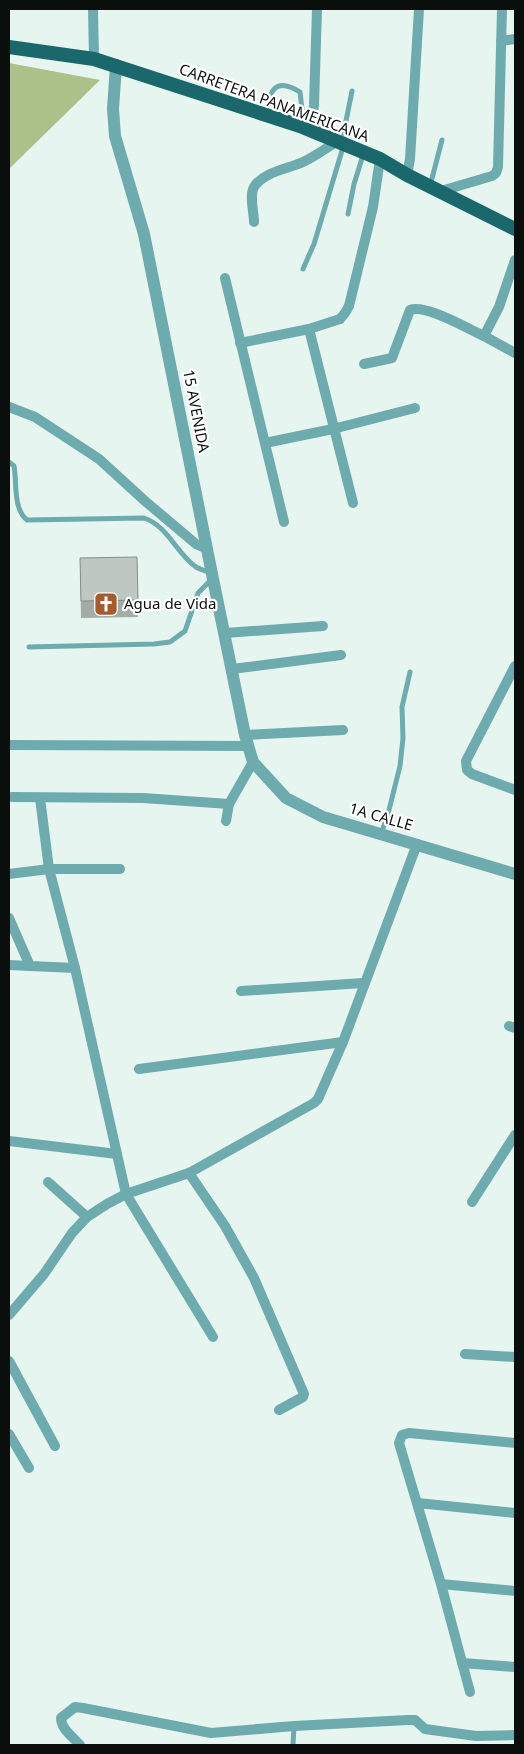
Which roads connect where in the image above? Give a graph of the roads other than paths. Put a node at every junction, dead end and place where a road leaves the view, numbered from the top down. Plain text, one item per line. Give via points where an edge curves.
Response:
1 (93, 9) edge
2 (317, 9) edge
3 (419, 9) edge
4 (502, 9) edge
5 (515, 39) edge
6 (501, 41) junction
7 (9, 47) edge
8 (94, 59) junction
9 (116, 65) junction
10 (352, 91) dead end
11 (265, 114) junction
12 (305, 128) junction
13 (442, 140) dead end
14 (340, 143) junction
15 (364, 152) junction
16 (380, 158) junction
17 (407, 175) junction
18 (436, 189) junction
19 (348, 214) dead end
20 (254, 222) dead end
21 (515, 229) edge
22 (515, 260) edge
23 (303, 269) dead end
24 (225, 278) dead end
25 (309, 329) junction
26 (484, 336) junction
27 (240, 343) junction
28 (515, 353) edge
29 (364, 364) dead end
30 (9, 407) edge
31 (415, 408) dead end
32 (333, 429) junction
33 (266, 443) junction
34 (9, 462) edge
35 (353, 503) dead end
36 (284, 522) dead end
37 (207, 549) junction
38 (212, 576) junction
39 (323, 626) dead end
40 (225, 633) junction
41 (29, 647) dead end
42 (341, 655) dead end
43 (515, 666) edge
44 (232, 669) junction
45 (410, 672) dead end
46 (343, 730) dead end
47 (247, 741) junction
48 (9, 745) edge
49 (253, 762) junction
50 (515, 790) edge
51 (12, 797) dead end
52 (40, 798) junction
53 (229, 804) junction
54 (226, 821) dead end
55 (380, 834) junction
56 (417, 844) junction
57 (49, 869) junction
58 (120, 869) dead end
59 (9, 874) edge
60 (515, 874) edge
61 (9, 918) edge
62 (9, 965) edge
63 (30, 966) junction
64 (75, 968) junction
65 (364, 983) junction
66 (241, 991) dead end
67 (342, 1042) junction
68 (139, 1069) dead end
69 (515, 1135) edge
70 (9, 1141) edge
71 (117, 1154) junction
72 (189, 1173) junction
73 (48, 1182) dead end
74 (126, 1194) junction
75 (472, 1202) dead end
76 (87, 1217) junction
77 (9, 1316) edge
78 (213, 1337) dead end
79 (465, 1354) dead end
80 (515, 1358) edge
81 (9, 1361) edge
82 (279, 1410) dead end
83 (9, 1434) edge
84 (515, 1444) edge
85 (55, 1446) dead end
86 (29, 1468) dead end
87 (418, 1503) junction
88 (515, 1513) edge
89 (441, 1584) junction
90 (515, 1591) edge
91 (462, 1663) junction
92 (515, 1667) edge
93 (470, 1692) dead end
94 (294, 1726) junction
95 (515, 1735) edge
96 (80, 1745) edge
97 (293, 1745) edge

1 - 8 street
2 - 12 street via 314,105
3 - 17 street
4 - 6 street
5 - 6 street
6 - 18 street via 496,173
7 - 8 main road, CARRETERA PANAMERICANA
8 - 9 main road, CARRETERA PANAMERICANA
9 - 11 main road, CARRETERA PANAMERICANA
9 - 37 street, 15 AVENIDA via 115,136 144,234
10 - 14 lane
11 - 12 main road, CARRETERA PANAMERICANA
11 - 12 lane via 274,87 292,87 300,92
12 - 14 main road, CARRETERA PANAMERICANA
13 - 18 lane
14 - 15 main road, CARRETERA PANAMERICANA
14 - 20 street via 258,182 252,195
14 - 23 lane via 314,244
15 - 16 main road, CARRETERA PANAMERICANA
15 - 19 lane
16 - 17 main road, CARRETERA PANAMERICANA
16 - 25 street via 349,306 340,318
17 - 18 main road, CARRETERA PANAMERICANA
18 - 21 main road, CARRETERA PANAMERICANA
22 - 26 street via 500,307
24 - 27 street
25 - 27 street
25 - 32 street
26 - 28 street
26 - 29 street via 428,310 416,308 410,310 392,358
27 - 33 street
30 - 37 street via 35,417 100,459 196,544
31 - 32 street
32 - 33 street
32 - 35 street
33 - 36 street
34 - 38 lane via 14,466 18,507 27,520 144,518 160,527 194,565
37 - 38 street, 15 AVENIDA
38 - 40 street, 15 AVENIDA
38 - 41 lane via 198,593 185,631 170,642
39 - 40 street
40 - 44 street, 15 AVENIDA
42 - 44 street
43 - 50 street via 466,762 467,770 472,774
44 - 47 street, 15 AVENIDA
45 - 55 lane via 402,707 400,766
46 - 47 street
47 - 48 street
47 - 49 street, 15 AVENIDA
49 - 53 street
49 - 55 street, 1A CALLE via 286,798 323,817
51 - 52 street
52 - 53 street via 143,798
52 - 57 street
53 - 54 street
55 - 56 street, 1A CALLE
56 - 60 street, 1A CALLE
56 - 65 street
57 - 58 street
57 - 59 street
57 - 64 street
61 - 63 street
62 - 63 street
63 - 64 street
64 - 71 street
65 - 66 street
65 - 67 street
67 - 68 street
67 - 72 street via 322,1093 314,1103
69 - 75 street
70 - 71 street
71 - 74 street
72 - 74 street
72 - 82 street via 225,1226 254,1278 304,1394 304,1397
73 - 76 street
74 - 76 street
74 - 78 street
76 - 77 street
79 - 80 street
81 - 85 street
83 - 86 street
84 - 87 street via 402,1435 400,1443
87 - 88 street
87 - 89 street
89 - 90 street
89 - 91 street
91 - 92 street
91 - 93 street
94 - 95 street via 415,1720 425,1729 476,1736
94 - 96 street via 211,1733 74,1707 61,1718 61,1722
94 - 97 lane

